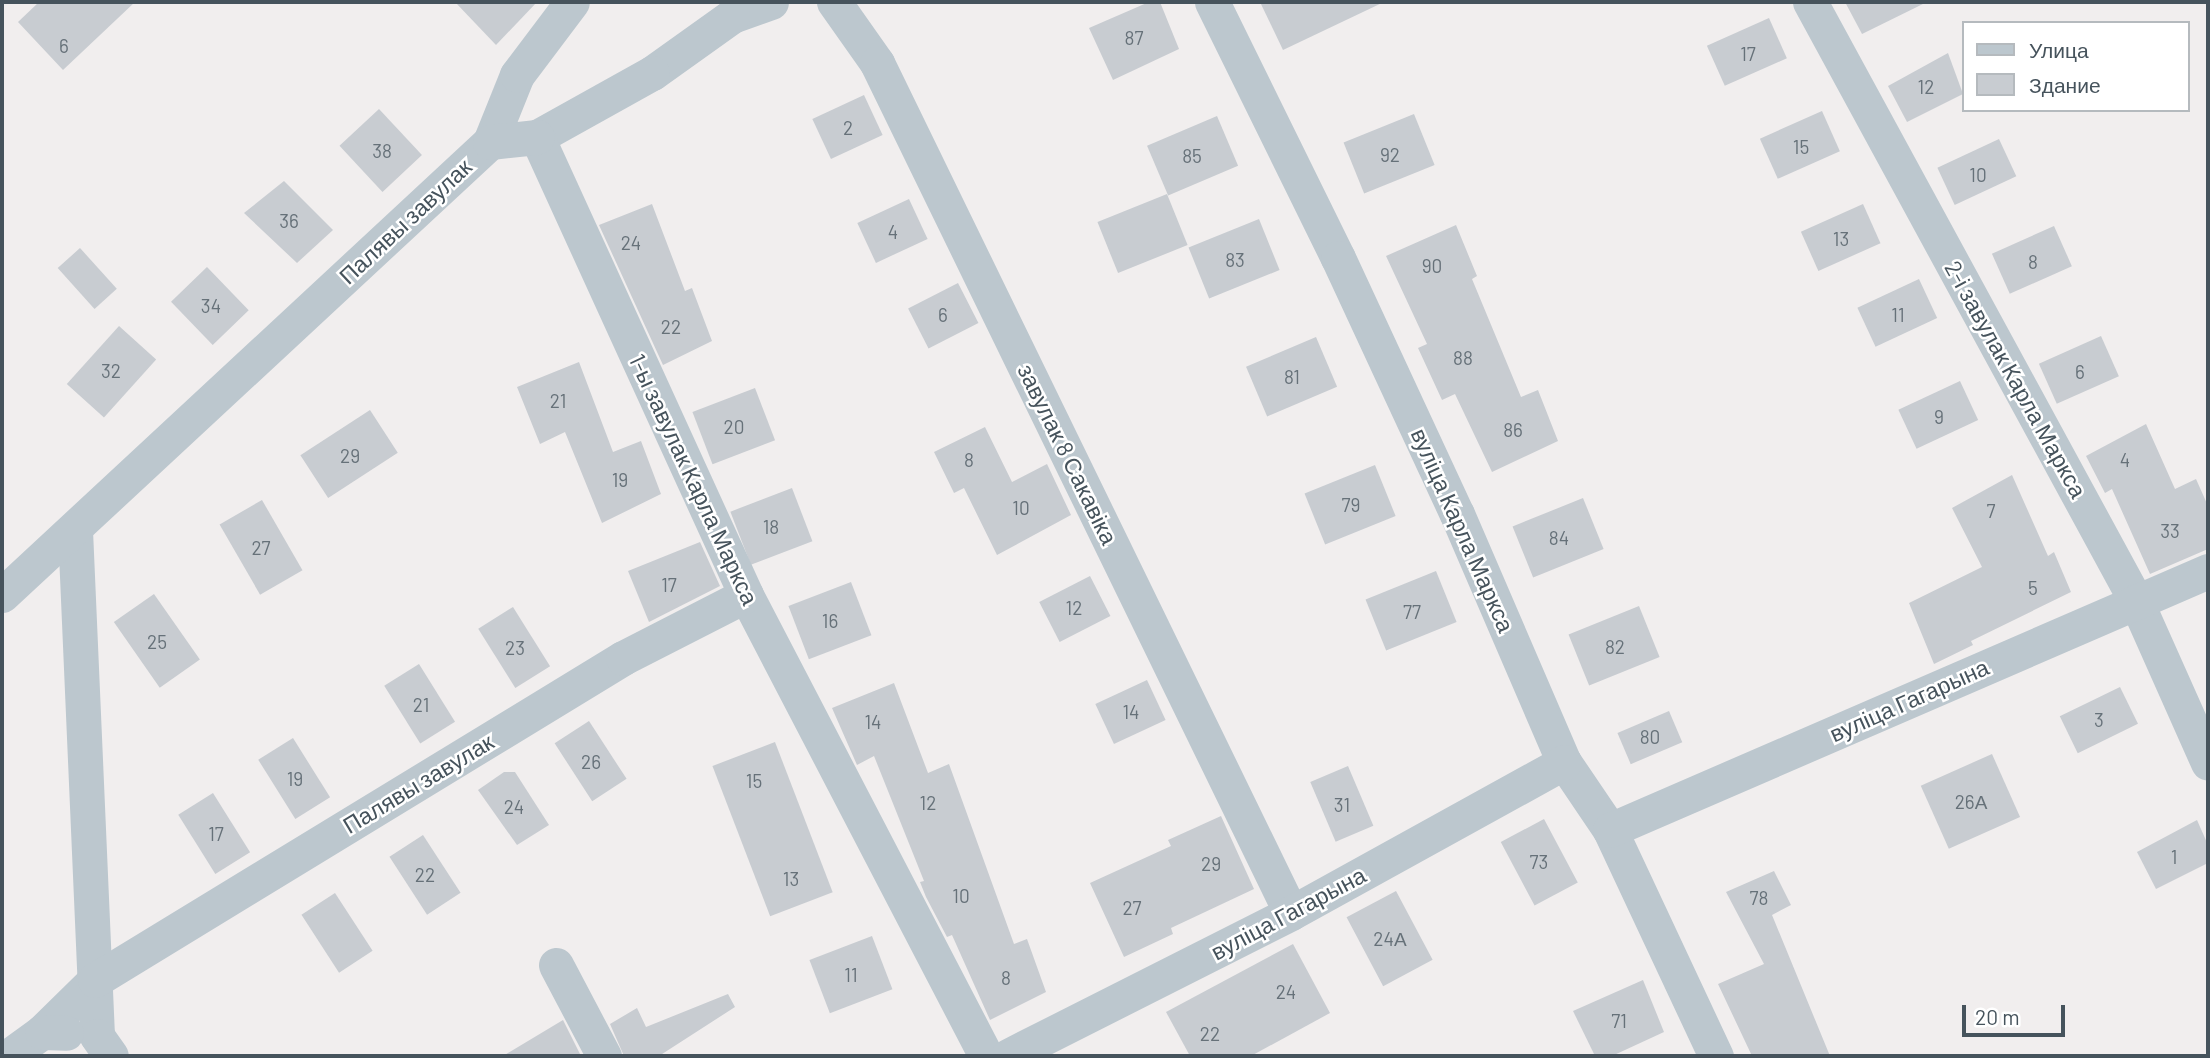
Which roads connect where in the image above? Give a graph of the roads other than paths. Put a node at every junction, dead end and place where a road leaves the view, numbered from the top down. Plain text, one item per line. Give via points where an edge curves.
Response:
1 (572, 2) edge
2 (771, 2) edge
3 (834, 2) edge
4 (1212, 2) edge
5 (1810, 2) edge
6 (537, 136) junction
7 (490, 142) junction
8 (75, 530) junction
9 (2208, 570) edge
10 (2, 595) edge
11 (746, 595) junction
12 (2136, 601) junction
13 (1564, 762) junction
14 (2208, 763) edge
15 (1610, 830) junction
16 (1291, 913) junction
17 (556, 965) dead end
18 (95, 980) junction
19 (42, 1032) junction
20 (104, 1046) edge
21 (9, 1056) edge
22 (604, 1056) edge
23 (986, 1056) edge
24 (1008, 1056) edge
25 (1716, 1056) edge

1 - 7 street, Палявы завулак via 517,75
2 - 6 street via 732,16 652,73
3 - 16 street, завулак 8 Сакавіка via 877,63
4 - 13 street, вуліца Карла Маркса via 1452,502
5 - 12 street, 2-і завулак Карла Маркса
6 - 7 street, Палявы завулак
6 - 11 street, 1-ы завулак Карла Маркса
7 - 8 street, Палявы завулак
8 - 10 street, Палявы завулак
8 - 18 street
9 - 12 street, вуліца Гагарына
11 - 18 street, Палявы завулак via 624,658
11 - 23 street, 1-ы завулак Карла Маркса
12 - 14 street, 2-і завулак Карла Маркса
12 - 15 street, вуліца Гагарына
13 - 15 street, вуліца Карла Маркса
13 - 16 street, вуліца Гагарына
15 - 25 street, вуліца Карла Маркса
16 - 24 street, вуліца Гагарына
17 - 22 street
18 - 19 street, Палявы завулак
18 - 20 street
19 - 20 street
19 - 21 street, Палявы завулак

